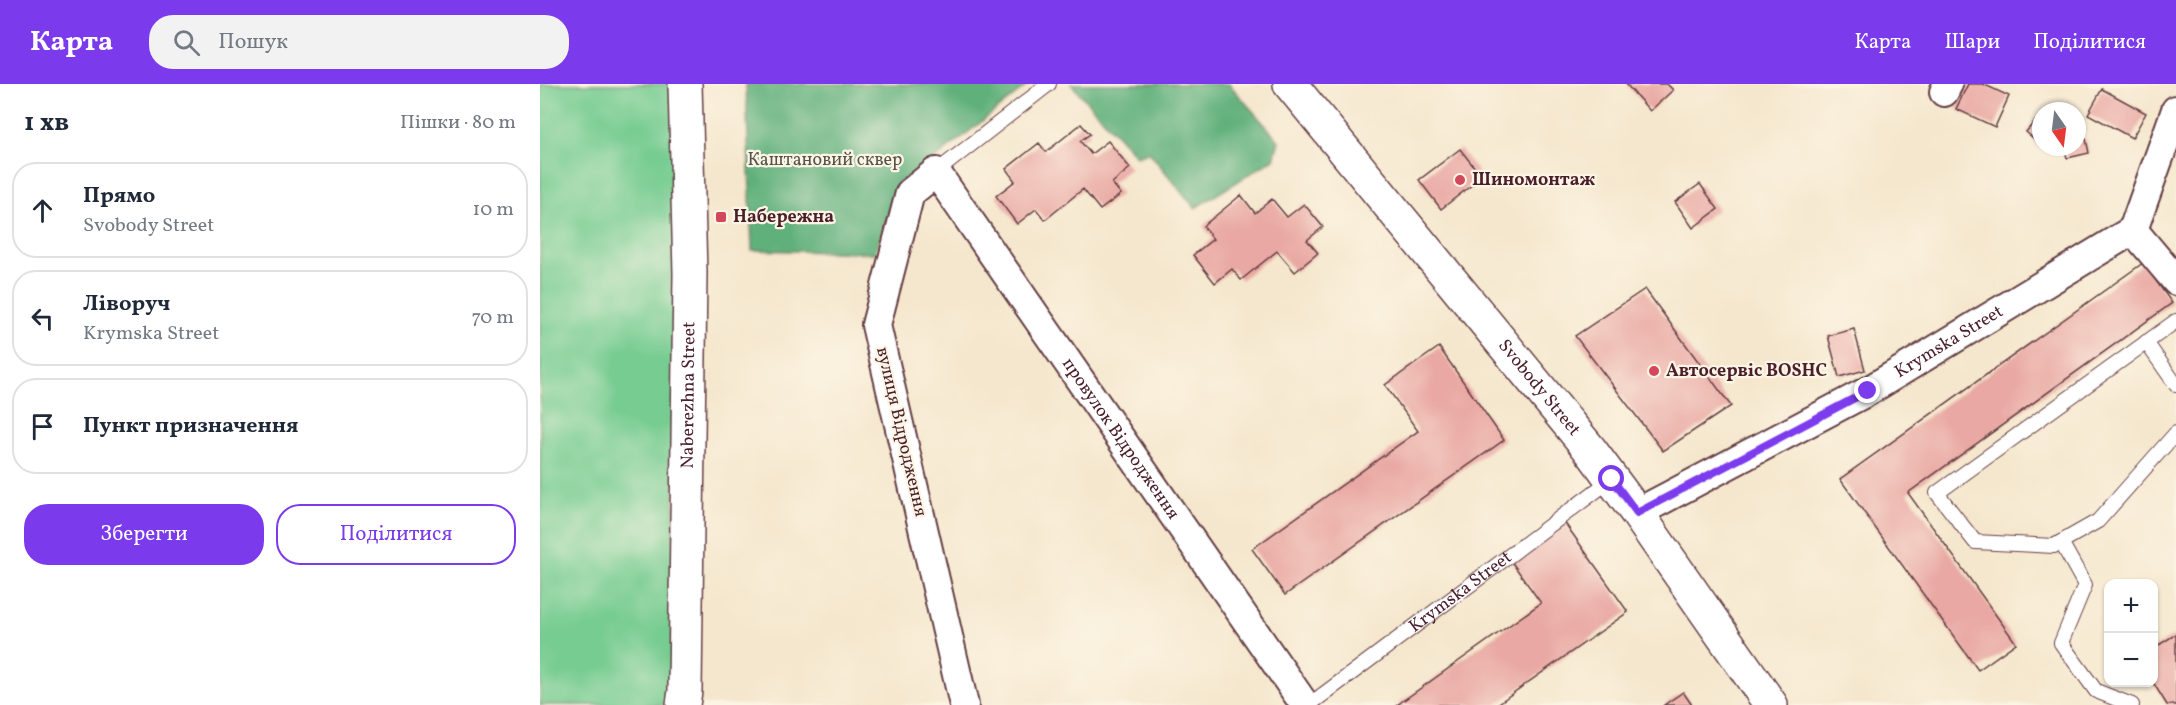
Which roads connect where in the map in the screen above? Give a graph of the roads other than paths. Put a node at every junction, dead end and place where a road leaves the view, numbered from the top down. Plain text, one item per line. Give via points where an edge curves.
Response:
1 (685, 84) edge
2 (1049, 84) edge
3 (1290, 84) edge
4 (2176, 110) edge
5 (936, 172) junction
6 (2133, 230) junction
7 (2176, 281) edge
8 (2176, 321) edge
9 (2146, 342) junction
10 (2176, 384) edge
11 (2176, 434) edge
12 (1612, 479) junction
13 (1637, 513) junction
14 (2061, 542) junction
15 (683, 705) edge
16 (964, 705) edge
17 (1305, 705) edge
18 (1310, 705) edge
19 (1771, 705) edge
20 (2132, 705) edge

1 - 15 street, Naberezhna Street via 690,273
2 - 5 lane
3 - 12 street, Svobody Street
4 - 6 street
5 - 16 street, вулиця Відродження via 910,193 876,325
5 - 17 street, провулок Відродження
6 - 7 street
6 - 13 street, Krymska Street via 1868,391
8 - 9 lane
9 - 10 lane
9 - 14 lane via 1937,493 1975,542 2054,546
11 - 14 lane via 2098,521
12 - 13 street, Svobody Street
12 - 18 lane, Krymska Street
13 - 19 street, Svobody Street
14 - 20 lane via 2085,585 2061,643 2096,691

